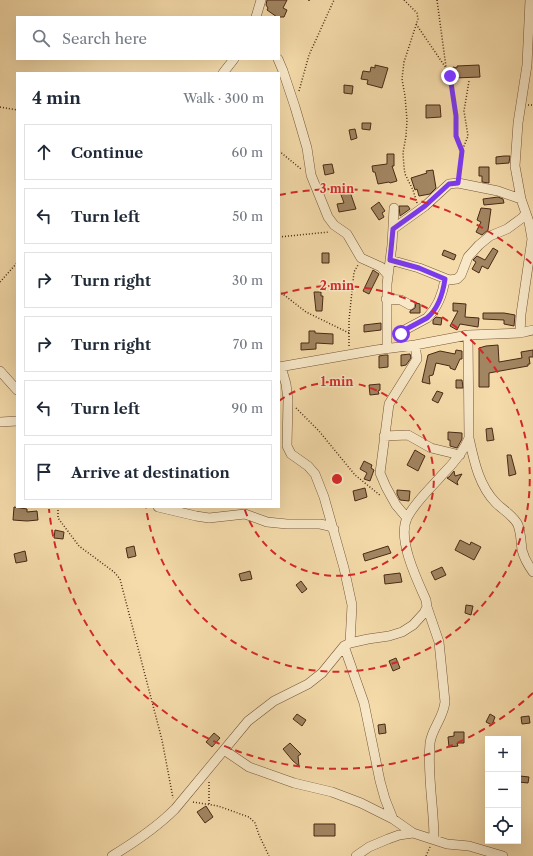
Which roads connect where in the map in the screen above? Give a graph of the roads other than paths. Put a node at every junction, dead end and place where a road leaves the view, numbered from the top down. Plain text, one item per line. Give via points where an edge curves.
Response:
1 (261, 0) edge
2 (530, 0) edge
3 (256, 16) edge
4 (233, 60) edge
5 (278, 60) edge
6 (224, 72) edge
7 (522, 199) junction
8 (394, 208) dead end
9 (526, 213) junction
10 (393, 229) junction
11 (532, 235) edge
12 (390, 260) junction
13 (387, 274) junction
14 (445, 279) junction
15 (386, 299) junction
16 (410, 305) dead end
17 (387, 325) junction
18 (533, 330) edge
19 (399, 333) junction
20 (520, 333) junction
21 (468, 335) junction
22 (414, 346) junction
23 (387, 348) junction
24 (280, 367) edge
25 (0, 371) edge
26 (16, 389) edge
27 (16, 420) edge
28 (0, 422) edge
29 (384, 436) junction
30 (469, 438) junction
31 (460, 455) junction
32 (162, 508) edge
33 (407, 518) junction
34 (334, 529) junction
35 (533, 572) edge
36 (427, 607) junction
37 (347, 644) junction
38 (224, 750) junction
39 (393, 819) junction
40 (413, 833) junction
41 (434, 838) junction
42 (123, 853) edge
43 (112, 856) edge
44 (356, 856) edge
45 (503, 856) edge

1 - 3 street
2 - 7 street via 527,65 515,166
4 - 6 street
5 - 13 street via 295,107 311,175 328,217 334,225 344,231 361,258 376,264
7 - 9 street
7 - 10 street via 498,191 458,183 449,184
8 - 10 street
9 - 11 street
9 - 14 street via 507,229 490,236 479,245 468,257 457,279
10 - 12 street
11 - 20 street
12 - 13 street
12 - 14 street
13 - 15 street
14 - 19 street via 442,296 431,314
15 - 16 street via 401,300
15 - 17 street
17 - 19 street
17 - 23 street
18 - 20 street
19 - 22 street
20 - 21 street
21 - 22 street
21 - 30 street
22 - 23 street
22 - 29 street via 417,359 388,404
23 - 24 street
24 - 34 street via 288,400 288,450 315,474
25 - 26 street
27 - 28 street
29 - 31 street via 408,435 431,448
29 - 33 street via 380,473 396,505
30 - 31 street
30 - 35 street via 474,462 482,482 496,503 518,525 525,559
31 - 33 street
32 - 34 street via 209,518 245,514 267,522 320,524
33 - 36 street via 404,529 407,550
34 - 37 street via 352,605
36 - 37 street via 413,625 402,632
36 - 41 street via 439,642 445,702 444,711 430,742
37 - 38 street via 322,673 308,684 274,701 248,720
37 - 39 street via 364,703 380,781
38 - 39 street via 249,767 294,783 332,792
38 - 42 street via 176,809
39 - 40 street
40 - 41 street
40 - 44 street via 388,839
41 - 45 street via 447,844 469,846
42 - 43 street

